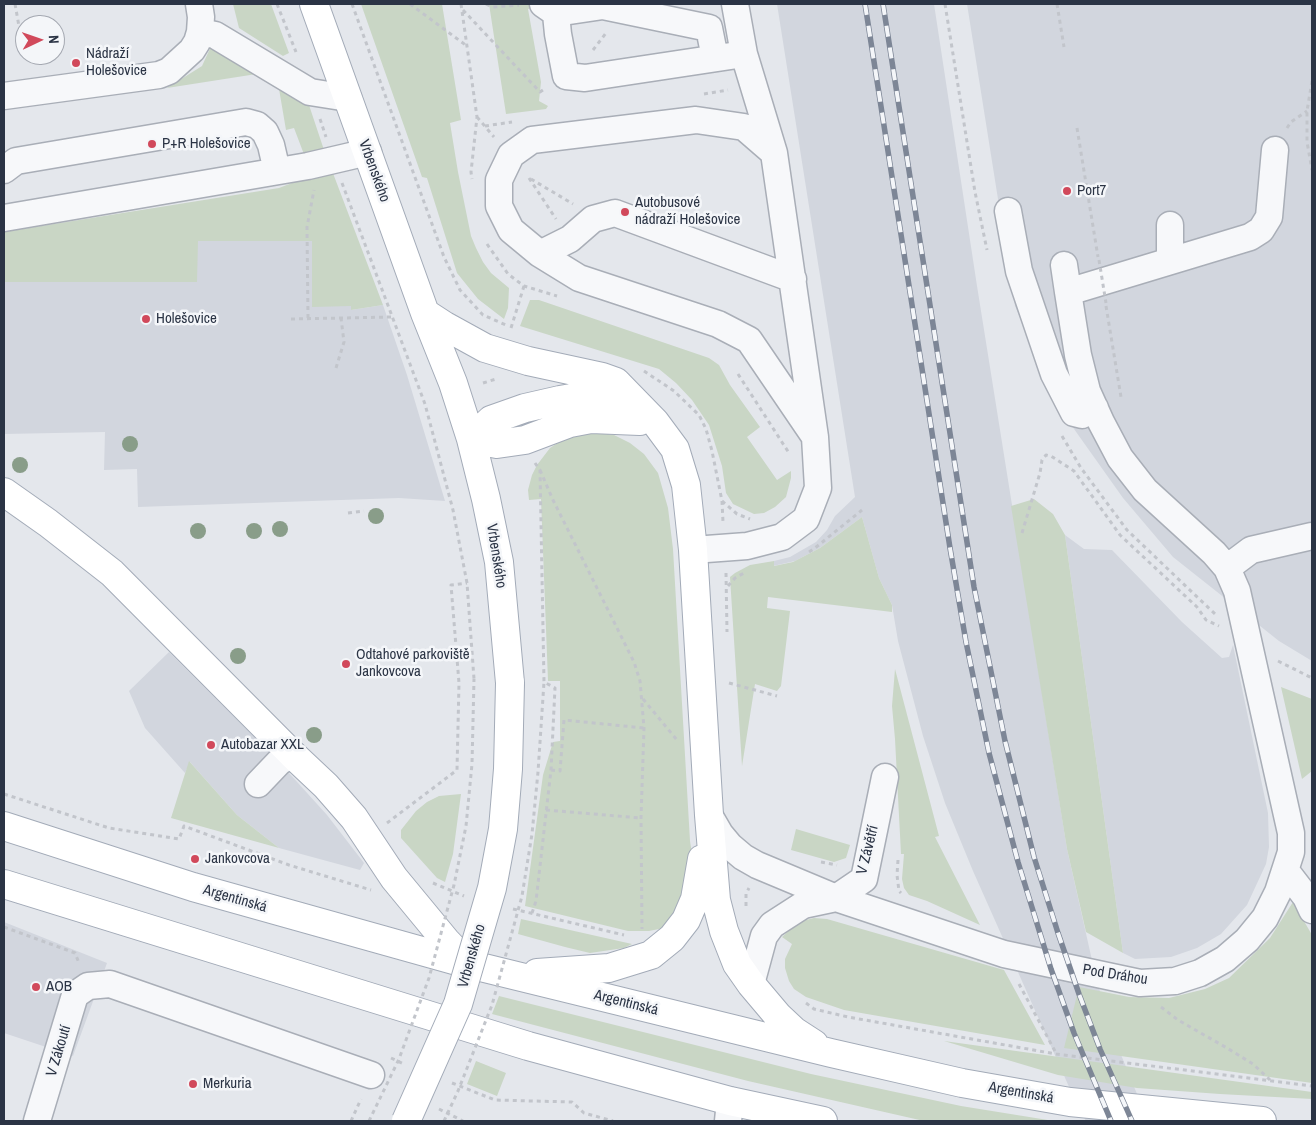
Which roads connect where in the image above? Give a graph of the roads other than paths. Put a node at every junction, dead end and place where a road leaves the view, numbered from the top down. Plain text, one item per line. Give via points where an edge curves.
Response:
1 (199, 4) edge
2 (314, 4) edge
3 (736, 4) edge
4 (543, 6) edge
5 (609, 6) edge
6 (690, 14) edge
7 (200, 32) junction
8 (744, 54) junction
9 (715, 58) junction
10 (4, 96) edge
11 (348, 98) junction
12 (1275, 150) dead end
13 (368, 152) junction
14 (774, 153) junction
15 (4, 170) edge
16 (277, 172) junction
17 (1008, 211) dead end
18 (4, 215) edge
19 (1170, 225) dead end
20 (540, 254) junction
21 (1170, 261) junction
22 (1064, 265) dead end
23 (793, 279) junction
24 (1068, 292) junction
25 (425, 313) junction
26 (1095, 408) junction
27 (655, 422) junction
28 (815, 437) junction
29 (471, 439) junction
30 (4, 492) edge
31 (1312, 536) edge
32 (693, 550) junction
33 (1226, 568) junction
34 (292, 754) junction
35 (885, 777) dead end
36 (258, 784) dead end
37 (709, 815) junction
38 (4, 826) edge
39 (1286, 871) junction
40 (4, 884) edge
41 (836, 898) junction
42 (1312, 910) edge
43 (468, 964) junction
44 (511, 975) junction
45 (751, 984) junction
46 (831, 1053) junction
47 (371, 1075) road end
48 (729, 1111) edge
49 (37, 1121) edge
50 (406, 1121) edge
51 (823, 1121) edge
52 (1262, 1121) edge

1 - 7 street
2 - 11 main road, Vrbenského
3 - 8 street
4 - 5 street
4 - 9 street via 566,76 585,78
5 - 6 street
6 - 9 street via 709,28
7 - 10 street via 192,50 159,75
7 - 11 street via 215,35 310,92
8 - 9 street
8 - 14 street
11 - 13 main road, Vrbenského
12 - 21 street via 1269,218 1261,230 1250,237
13 - 16 street
13 - 25 main road, Vrbenského
14 - 20 street via 744,127 696,120 532,140 510,155 498,180 499,206 511,230
14 - 23 street
15 - 16 street via 16,161 246,122 257,125 264,132 271,145
16 - 18 street
17 - 26 street via 1019,271 1054,374 1074,413 1082,415
19 - 21 street
20 - 23 street via 570,239 593,219 615,213
20 - 28 street via 578,278 718,324 749,340
21 - 24 street
22 - 24 street, Pod Dráhou
23 - 28 street
24 - 26 street, Pod Dráhou via 1078,355
25 - 27 main road via 485,348 616,382
25 - 29 main road, Vrbenského
26 - 33 street, Pod Dráhou via 1120,458 1145,490
27 - 29 main road via 591,419 570,423 525,440 497,444
27 - 32 main road via 674,449 682,468
28 - 32 street via 818,488 806,519 782,537 747,546
29 - 50 main road, Vrbenského, bridge via 499,562 510,683 503,829 492,888 458,1004
30 - 34 main road via 112,573
31 - 33 street via 1250,550
32 - 37 main road
33 - 39 street, Pod Dráhou via 1237,591 1251,646 1291,833
34 - 36 street via 279,762
34 - 43 main road via 354,818 394,878
35 - 41 street, V Závětří via 864,879
37 - 41 street, Pod Dráhou via 720,834 743,858
37 - 44 main road via 692,906 672,938 652,955 609,968
37 - 45 main road via 716,900 737,964
38 - 43 main road, Argentinská via 192,887
39 - 41 street, Pod Dráhou via 1265,918 1247,940 1225,959 1200,973 1175,981 1140,983 1004,954
39 - 42 street
40 - 48 main road
41 - 45 street, V Závětří via 803,905 772,925 764,936
43 - 44 main road, Argentinská
44 - 46 main road, Argentinská
45 - 46 main road via 794,1031
46 - 52 main road, Argentinská via 962,1083 1070,1102
47 - 49 street, V Zákoutí via 110,984 88,986 75,995
48 - 51 main road

